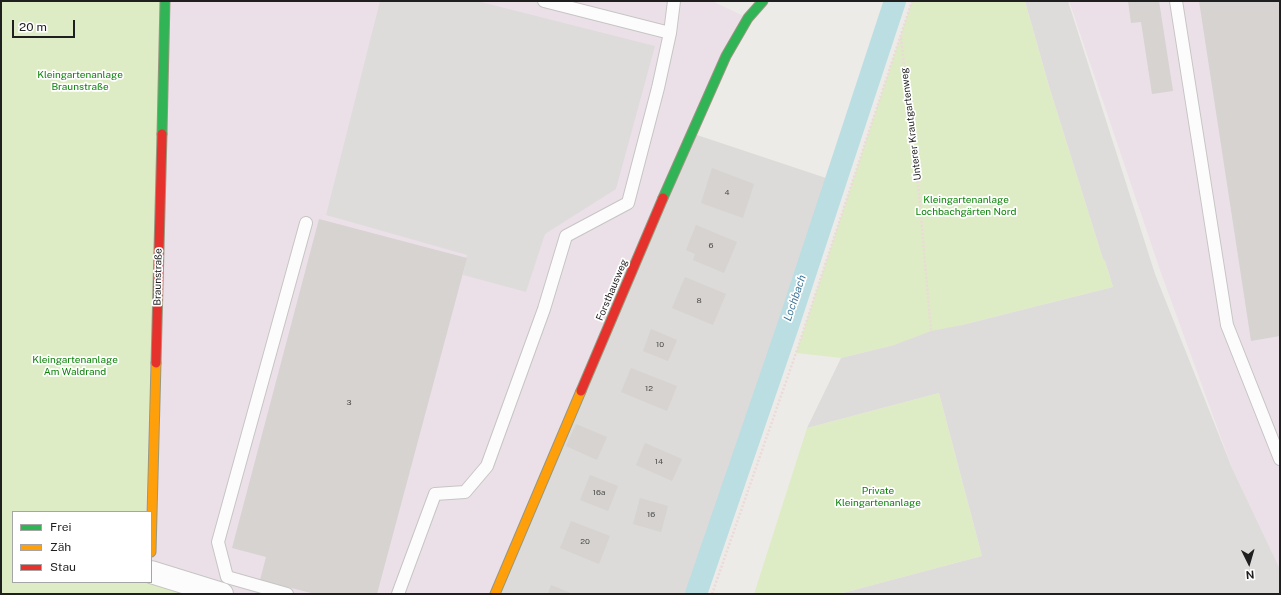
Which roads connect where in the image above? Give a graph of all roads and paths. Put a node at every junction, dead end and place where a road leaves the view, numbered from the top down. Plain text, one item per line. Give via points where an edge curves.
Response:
1 (165, 1) edge
2 (544, 1) edge
3 (674, 1) edge
4 (763, 1) edge
5 (912, 1) edge
6 (1176, 1) edge
7 (670, 32) junction
8 (901, 36) junction
9 (306, 223) dead end
10 (931, 331) dead end
11 (1280, 459) edge
12 (152, 513) edge
13 (152, 572) edge
14 (222, 594) edge
15 (287, 594) edge
16 (398, 594) edge
17 (495, 594) edge
18 (712, 594) edge

1 - 12 street, Braunstraße
2 - 7 lane
3 - 7 lane
4 - 17 street, Forsthausweg via 748,18 726,56 691,133
5 - 8 path
6 - 11 lane via 1227,325
7 - 16 lane via 628,203 566,236 544,309 487,466 465,492 435,494
8 - 10 path, Unterer Krautgartenweg
8 - 18 path via 796,353
9 - 15 lane via 218,542 227,576
13 - 14 street

